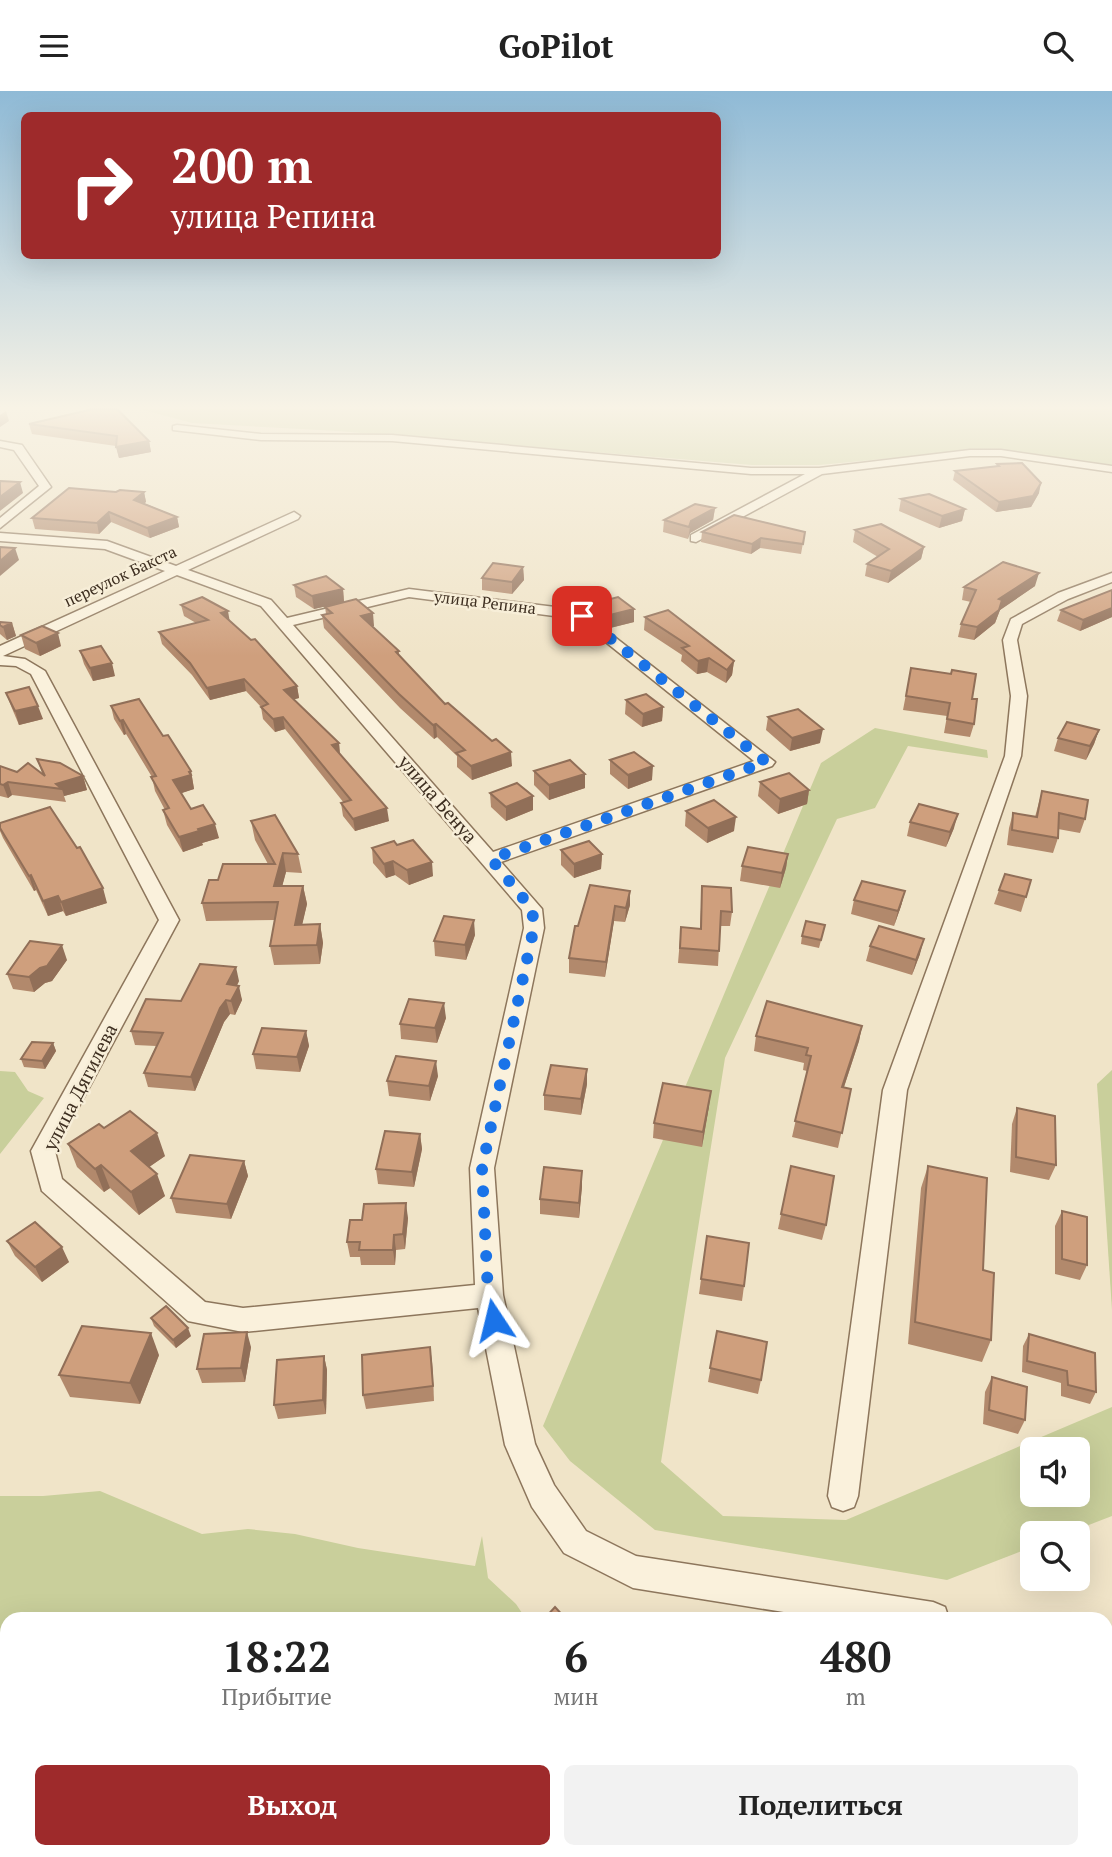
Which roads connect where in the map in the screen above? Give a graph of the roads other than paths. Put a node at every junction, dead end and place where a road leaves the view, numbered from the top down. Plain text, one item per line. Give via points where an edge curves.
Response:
1 (40, 491) edge
2 (784, 491) edge
3 (294, 516) dead end
4 (0, 524) edge
5 (0, 537) edge
6 (696, 538) dead end
7 (175, 570) junction
8 (1112, 577) edge
9 (283, 623) junction
10 (0, 652) edge
11 (0, 660) edge
12 (491, 859) junction
13 (488, 1294) junction
14 (843, 1496) dead end
15 (888, 1612) edge

1 - 4 street
2 - 6 street
3 - 7 street, переулок Бакста
5 - 7 street, улица Бенуа via 107,545
7 - 9 street, улица Бенуа via 267,603
7 - 10 street, переулок Бакста
8 - 14 street via 1063,596 1016,622 1010,640 1019,696 1013,756 895,1090
9 - 12 street, улица Бенуа
9 - 12 street, улица Репина via 409,593 575,613 766,762
11 - 13 street, улица Дягилева via 20,662 37,671 169,920 43,1151 51,1184 198,1313 243,1320
12 - 13 street, улица Бенуа via 532,909 534,927 482,1168
13 - 15 street, улица Бенуа via 520,1445 543,1496 575,1542 633,1572

